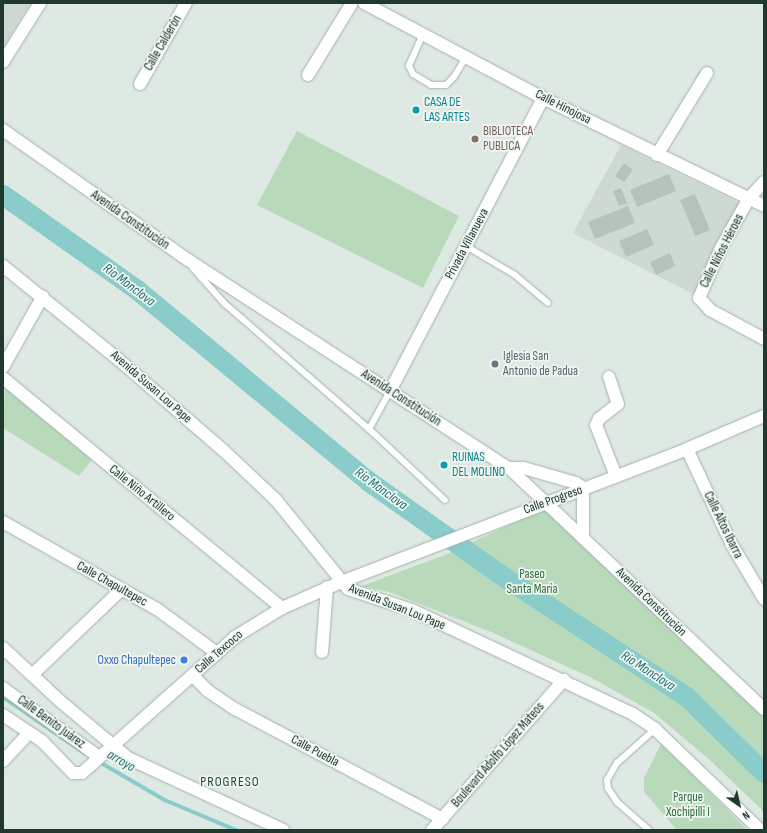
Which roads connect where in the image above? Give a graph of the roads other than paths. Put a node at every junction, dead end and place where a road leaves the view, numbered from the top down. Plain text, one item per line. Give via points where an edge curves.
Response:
1 (40, 3) edge
2 (186, 3) edge
3 (352, 3) edge
4 (364, 3) edge
5 (423, 34) junction
6 (466, 57) junction
7 (3, 62) edge
8 (707, 73) dead end
9 (308, 75) dead end
10 (140, 84) dead end
11 (543, 98) junction
12 (3, 130) edge
13 (657, 155) junction
14 (764, 182) edge
15 (750, 198) junction
16 (764, 206) edge
17 (466, 246) junction
18 (182, 256) junction
19 (3, 266) edge
20 (43, 296) junction
21 (548, 303) dead end
22 (764, 339) edge
23 (3, 367) edge
24 (609, 377) dead end
25 (3, 378) edge
26 (390, 391) junction
27 (764, 416) edge
28 (369, 429) junction
29 (686, 449) junction
30 (509, 468) junction
31 (616, 476) junction
32 (584, 488) junction
33 (445, 500) dead end
34 (545, 502) junction
35 (3, 522) edge
36 (584, 538) junction
37 (341, 582) junction
38 (327, 587) junction
39 (121, 590) junction
40 (764, 600) edge
41 (282, 608) junction
42 (3, 648) edge
43 (322, 652) dead end
44 (217, 653) junction
45 (32, 675) junction
46 (193, 676) junction
47 (564, 680) junction
48 (3, 688) edge
49 (764, 709) edge
50 (3, 715) edge
51 (655, 729) junction
52 (29, 733) junction
53 (112, 745) junction
54 (99, 757) junction
55 (3, 761) edge
56 (443, 819) junction
57 (284, 830) edge
58 (432, 830) edge
59 (649, 830) edge
60 (760, 830) edge

1 - 7 street
2 - 10 street, Calle Calderón
3 - 9 street
4 - 5 street, Calle Hinojosa
5 - 6 street, Calle Hinojosa
5 - 6 lane via 409,66 413,74 431,85 446,85
6 - 11 street, Calle Hinojosa
8 - 13 street
11 - 13 street, Calle Hinojosa
11 - 17 street, Privada Villanueva
12 - 18 street, Avenida Constitución
13 - 15 street, Calle Hinojosa
14 - 15 street
15 - 16 street, Calle Hinojosa
15 - 22 street, Calle Niños Héroes via 721,248 699,299 710,310
17 - 21 lane via 515,275
17 - 26 street, Privada Villanueva
18 - 26 street, Avenida Constitución
18 - 28 lane via 224,303
19 - 20 street, Avenida Susan Lou Pape
20 - 23 street
20 - 37 street, Avenida Susan Lou Pape via 224,451 276,500
24 - 31 street via 618,404 599,419 596,425
25 - 41 street, Calle Niño Artillero
26 - 28 lane
26 - 30 street, Avenida Constitución
27 - 29 street, Calle Progreso
28 - 33 lane
29 - 31 street, Calle Progreso
29 - 40 street, Calle Altos Ibarra via 732,545
30 - 32 street via 524,468 576,483
30 - 34 street, Avenida Constitución
31 - 32 street, Calle Progreso
32 - 34 street, Calle Progreso
32 - 36 street
34 - 36 street, Avenida Constitución
34 - 37 street, Calle Progreso
35 - 39 street, Calle Chapultepec
36 - 49 street, Avenida Constitución
37 - 38 street, Calle Texcoco
37 - 47 street, Avenida Susan Lou Pape via 352,592 412,610
38 - 41 street, Calle Texcoco
38 - 43 street
39 - 44 street, Calle Chapultepec via 157,609
39 - 45 street
41 - 44 street, Calle Texcoco via 235,637
42 - 45 street
44 - 46 street, Calle Texcoco
45 - 53 street
46 - 53 street, Calle Texcoco
46 - 56 street, Calle Puebla via 208,691 235,709
47 - 51 street, Avenida Susan Lou Pape via 633,714
47 - 56 street, Boulevard Adolfo López Mateos
48 - 54 street, Calle Benito Juárez
50 - 52 street, Calle Benito Juárez
51 - 59 lane via 617,763 608,780 608,788 616,802
51 - 60 street, Avenida Susan Lou Pape
52 - 54 street, Calle Benito Juárez via 51,749 77,775 88,769
52 - 55 street
53 - 54 street, Calle Benito Juárez
53 - 57 street via 139,765
56 - 58 street, Boulevard Adolfo López Mateos

